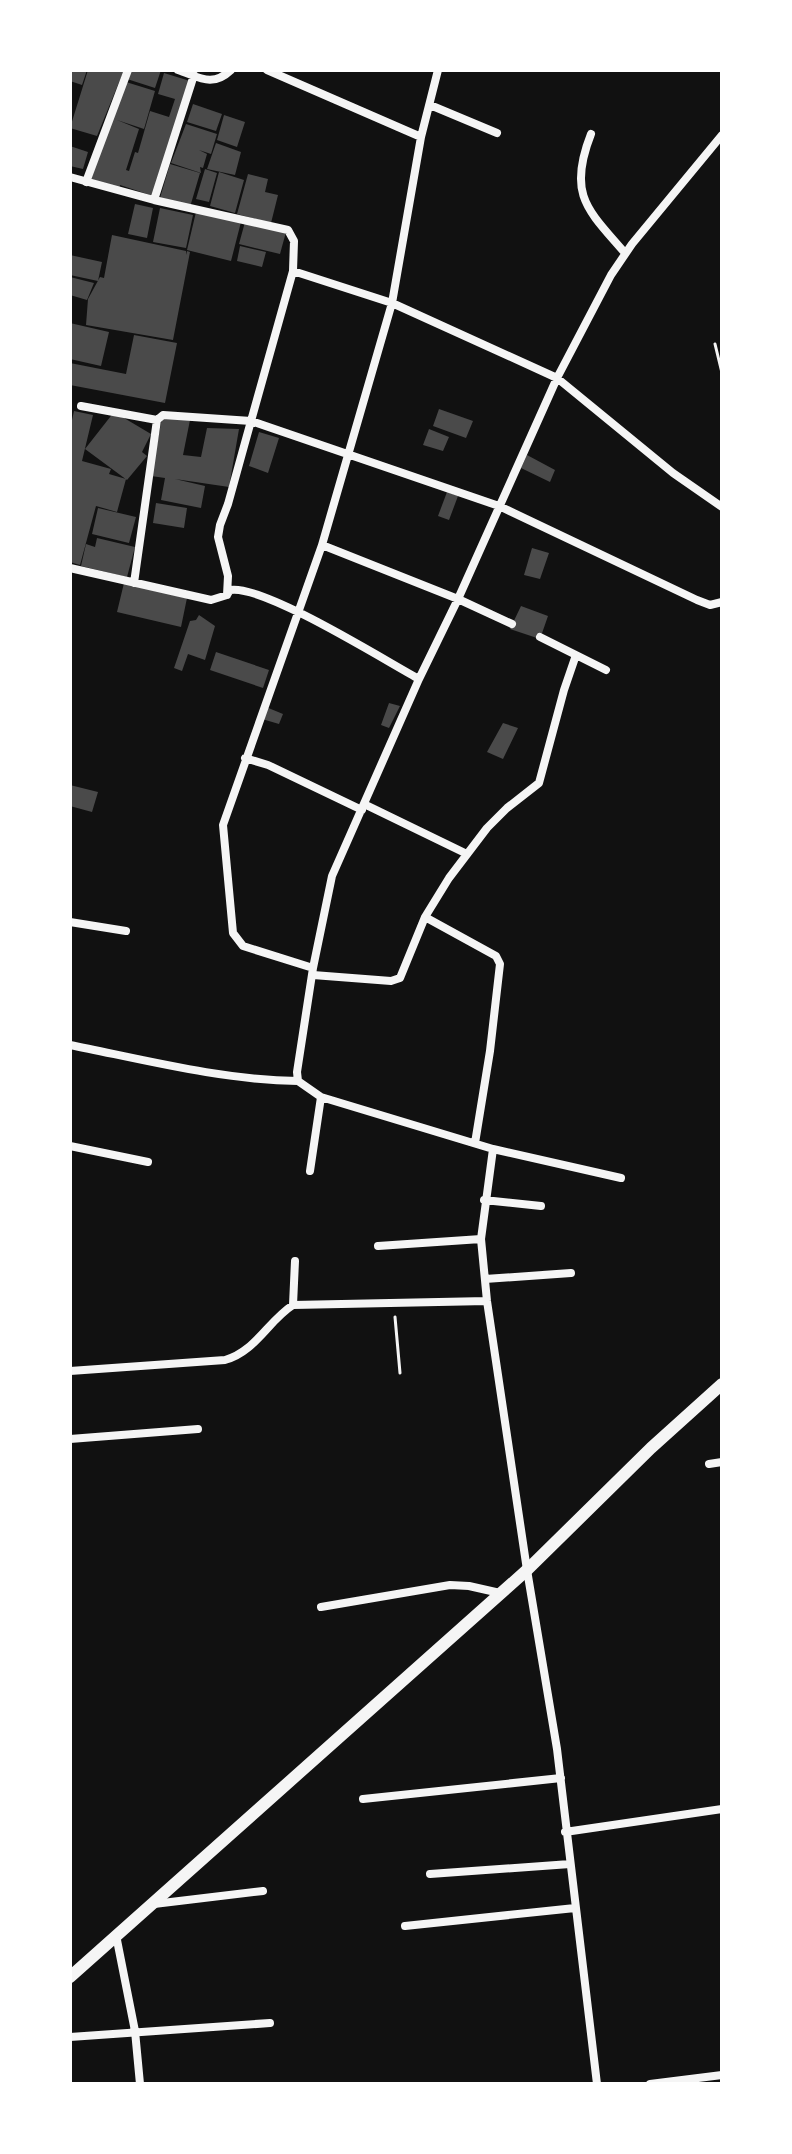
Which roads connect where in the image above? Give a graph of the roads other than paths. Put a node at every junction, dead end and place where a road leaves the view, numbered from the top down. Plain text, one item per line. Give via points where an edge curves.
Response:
1 (128, 70) edge
2 (178, 70) edge
3 (231, 70) edge
4 (267, 70) edge
5 (438, 70) edge
6 (194, 75) junction
7 (430, 105) junction
8 (497, 133) dead end
9 (591, 134) dead end
10 (722, 135) edge
11 (421, 137) junction
12 (70, 177) edge
13 (86, 182) junction
14 (154, 200) junction
15 (625, 253) junction
16 (293, 271) junction
17 (392, 303) junction
18 (557, 378) junction
19 (81, 406) dead end
20 (157, 420) junction
21 (251, 421) junction
22 (348, 453) junction
23 (499, 506) junction
24 (722, 507) edge
25 (322, 545) junction
26 (70, 568) edge
27 (134, 583) junction
28 (227, 595) junction
29 (458, 599) junction
30 (722, 602) edge
31 (300, 613) junction
32 (512, 624) dead end
33 (540, 637) dead end
34 (576, 655) junction
35 (606, 670) dead end
36 (419, 679) junction
37 (245, 758) junction
38 (363, 807) junction
39 (467, 854) junction
40 (425, 917) junction
41 (70, 922) edge
42 (126, 931) dead end
43 (313, 972) junction
44 (70, 1045) edge
45 (298, 1081) junction
46 (321, 1097) junction
47 (475, 1143) junction
48 (70, 1146) edge
49 (493, 1149) junction
50 (148, 1162) dead end
51 (310, 1171) dead end
52 (621, 1178) dead end
53 (484, 1200) junction
54 (541, 1206) dead end
55 (481, 1239) junction
56 (378, 1246) dead end
57 (295, 1261) dead end
58 (571, 1273) dead end
59 (485, 1279) junction
60 (487, 1301) junction
61 (293, 1305) junction
62 (70, 1371) edge
63 (722, 1384) edge
64 (198, 1429) dead end
65 (70, 1439) edge
66 (722, 1462) edge
67 (709, 1464) dead end
68 (527, 1570) junction
69 (500, 1593) junction
70 (321, 1607) dead end
71 (561, 1778) junction
72 (363, 1799) dead end
73 (722, 1809) edge
74 (565, 1832) junction
75 (570, 1864) junction
76 (430, 1874) dead end
77 (263, 1891) dead end
78 (153, 1904) junction
79 (575, 1908) junction
80 (405, 1926) dead end
81 (116, 1934) junction
82 (70, 1977) edge
83 (270, 2023) dead end
84 (135, 2031) junction
85 (70, 2037) edge
86 (722, 2075) edge
87 (140, 2084) edge
88 (597, 2084) edge
89 (650, 2084) edge

1 - 13 street
2 - 6 street
3 - 6 street via 218,80
4 - 11 street
5 - 7 street
6 - 14 street
7 - 8 street
7 - 11 street
9 - 15 street via 582,167 586,208
10 - 15 street
11 - 17 street
12 - 13 street
13 - 14 street
14 - 16 street via 288,230 294,241
15 - 18 street
16 - 17 street
16 - 21 street
17 - 18 street
17 - 22 street
18 - 23 street
18 - 24 street
19 - 20 street
20 - 21 street via 163,415
20 - 27 street
21 - 22 street
21 - 28 street via 218,537
22 - 23 street
22 - 25 street
23 - 29 street
23 - 30 street via 697,600
25 - 29 street
25 - 31 street
26 - 27 street
27 - 28 street via 211,600
28 - 31 street via 239,589
29 - 32 street
29 - 36 street
31 - 36 street
31 - 37 street
33 - 34 street
34 - 35 street
34 - 39 street via 539,783 507,808
36 - 38 street
37 - 38 street
37 - 43 street via 223,825 233,933 243,946
38 - 39 street
38 - 43 street via 332,876
39 - 40 street
40 - 43 street via 400,978
40 - 47 street via 496,956 500,964
41 - 42 street
43 - 45 street
44 - 45 street via 218,1073
45 - 46 street
46 - 47 street
46 - 51 street
47 - 49 street
48 - 50 street
49 - 52 street
49 - 53 street
53 - 54 street
53 - 55 street
55 - 56 street
55 - 59 street
57 - 61 street
58 - 59 street
59 - 60 street
60 - 61 street
60 - 68 street
61 - 62 street via 237,1357
63 - 68 main road
64 - 65 street
66 - 67 street
68 - 69 main road
68 - 71 street
69 - 70 street via 450,1585
69 - 78 main road
71 - 72 street
71 - 74 street
73 - 74 street
74 - 75 street
75 - 76 street
75 - 79 street
77 - 78 street
78 - 81 main road
79 - 80 street
79 - 88 street
81 - 82 main road
81 - 84 street
83 - 84 street
84 - 85 street
84 - 87 street
86 - 89 street

